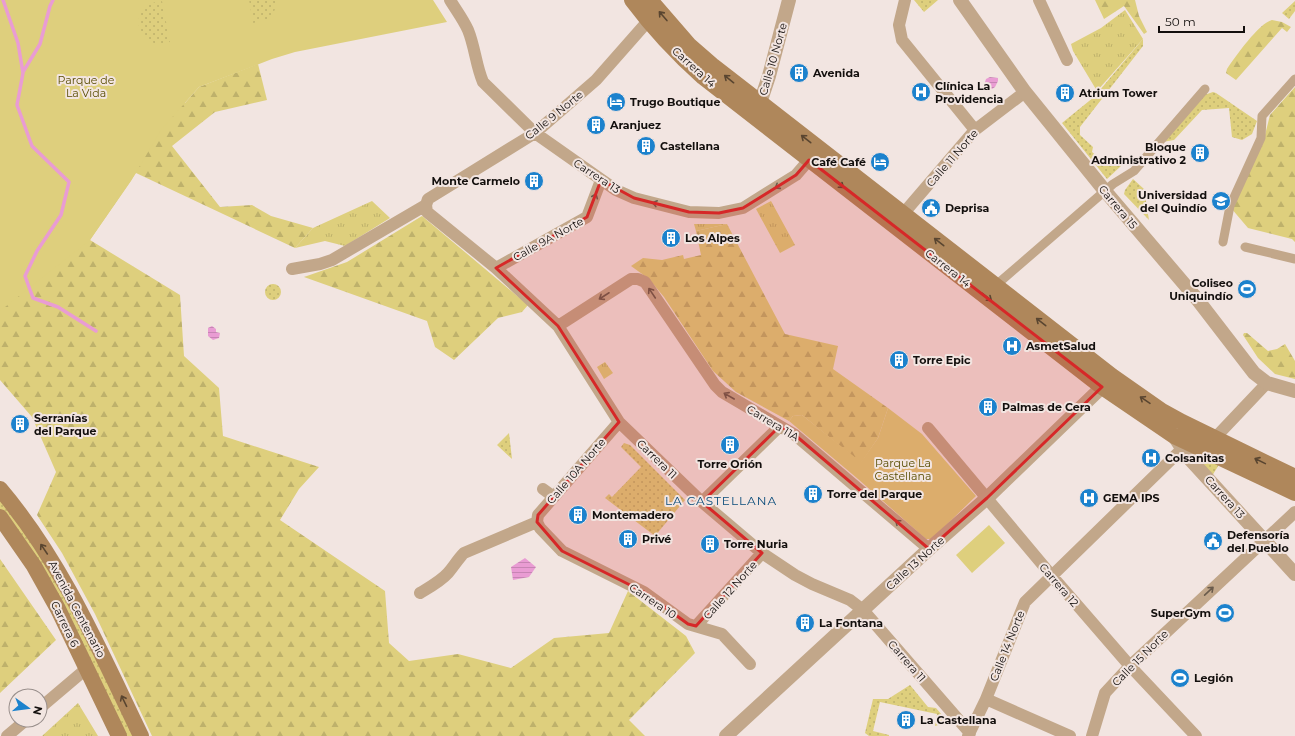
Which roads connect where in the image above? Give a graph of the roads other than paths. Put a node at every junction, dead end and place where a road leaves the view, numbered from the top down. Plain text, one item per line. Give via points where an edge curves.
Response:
1 (450, 0) edge
2 (632, 0) edge
3 (650, 0) edge
4 (789, 0) edge
5 (905, 0) edge
6 (960, 0) edge
7 (1039, 0) edge
8 (648, 21) junction
9 (1067, 60) dead end
10 (1295, 79) edge
11 (1205, 89) dead end
12 (1025, 92) junction
13 (756, 109) junction
14 (975, 130) junction
15 (535, 133) junction
16 (809, 160) junction
17 (601, 180) junction
18 (1101, 195) junction
19 (426, 205) junction
20 (902, 214) junction
21 (1223, 242) dead end
22 (1245, 247) dead end
23 (1295, 259) edge
24 (496, 268) junction
25 (292, 269) dead end
26 (995, 286) junction
27 (558, 326) junction
28 (1266, 383) junction
29 (1102, 387) junction
30 (1295, 390) edge
31 (619, 422) junction
32 (780, 426) junction
33 (928, 428) dead end
34 (1214, 438) junction
35 (1178, 443) junction
36 (1295, 478) edge
37 (543, 488) dead end
38 (0, 489) edge
39 (1295, 492) edge
40 (554, 497) junction
41 (987, 498) junction
42 (702, 502) junction
43 (1295, 512) edge
44 (0, 517) edge
45 (537, 522) junction
46 (1264, 540) junction
47 (929, 549) junction
48 (762, 553) junction
49 (1295, 574) edge
50 (1052, 576) junction
51 (420, 593) dead end
52 (863, 610) junction
53 (696, 626) junction
54 (750, 664) dead end
55 (1130, 666) junction
56 (86, 669) junction
57 (986, 699) junction
58 (48, 701) edge
59 (16, 728) edge
60 (969, 734) edge
61 (7, 736) edge
62 (119, 736) edge
63 (141, 736) edge
64 (726, 736) edge
65 (1070, 736) edge
66 (1092, 736) edge
67 (1196, 736) edge

1 - 15 street, Carrera 13 via 468,31 478,71 484,82
2 - 8 main road, Carrera 14
13 -> 3 main road, Carrera 14 via 689,45
4 - 13 street, Calle 10 Norte via 770,76
5 - 14 street via 899,25 902,40
6 - 12 street, Carrera 15
7 - 9 street
8 - 13 main road, Carrera 14 via 703,77
8 - 15 street, Calle 9 Norte via 596,80
10 - 21 street via 1262,116 1261,138 1230,206
11 - 18 street via 1134,171
12 - 14 street, Calle 11 Norte
12 - 18 street, Carrera 15
13 - 16 main road, Carrera 14
20 -> 13 main road, Carrera 14
14 - 20 street, Calle 11 Norte
15 - 17 street, Carrera 13
15 - 19 street, Calle 9 Norte via 428,199
16 -> 17 street, Carrera 13 via 796,175 743,208 719,214 689,212 634,198
16 -> 29 main road, Carrera 14
24 -> 17 street, Calle 9A Norte via 587,217
18 - 26 street
18 - 28 street, Carrera 15 via 1197,299 1254,373
19 - 24 street, Carrera 11 via 427,212
19 - 25 street, Calle 9 Norte via 332,260
26 -> 20 main road, Carrera 14
22 - 23 street
24 - 27 street, Carrera 11
34 -> 26 main road, Carrera 14 via 1162,411 1124,385
27 - 31 street, Carrera 11
32 -> 27 street, Carrera 11A via 715,386 644,282 638,279 631,279
28 - 30 street, Carrera 15
28 - 34 street
29 - 35 main road, Carrera 14
29 - 41 street, Calle 13 Norte
31 - 40 street, Calle 10A Norte
31 - 42 street, Carrera 11
32 - 42 street
47 -> 32 street, Carrera 11A via 795,434
33 - 41 street, Carrera 12
36 -> 34 main road, Carrera 14
35 - 39 main road, Carrera 14
35 - 46 street, Carrera 13
35 - 50 street, Calle 14 Norte
37 - 40 street
63 -> 38 main road, Avenida Centenario via 70,593 48,555
40 - 45 street, Calle 10A Norte via 538,515
41 - 47 street, Calle 13 Norte
41 - 50 street, Carrera 12
42 - 48 street, Carrera 11
43 - 46 street, Calle 15 Norte
44 - 56 main road, Carrera 6 via 34,566 58,609
45 - 51 street via 464,553 441,580
45 - 53 street, Carrera 10 via 562,550 644,592 688,624
46 - 49 street, Carrera 13
55 -> 46 street, Calle 15 Norte
47 - 52 street, Calle 13 Norte
48 - 52 street, Carrera 11 via 795,575 850,600
48 - 53 street, Calle 12 Norte
50 - 55 street, Carrera 12
50 - 57 street, Calle 14 Norte via 1025,602
52 - 60 street, Carrera 11
52 - 64 street, Calle 13 Norte
53 - 54 street, Carrera 10 via 722,634
55 - 66 street, Calle 15 Norte via 1105,693
55 - 67 street, Carrera 12
56 - 58 street
56 - 62 main road, Carrera 6
57 - 60 street, Calle 14 Norte
57 - 65 street
59 - 61 street

